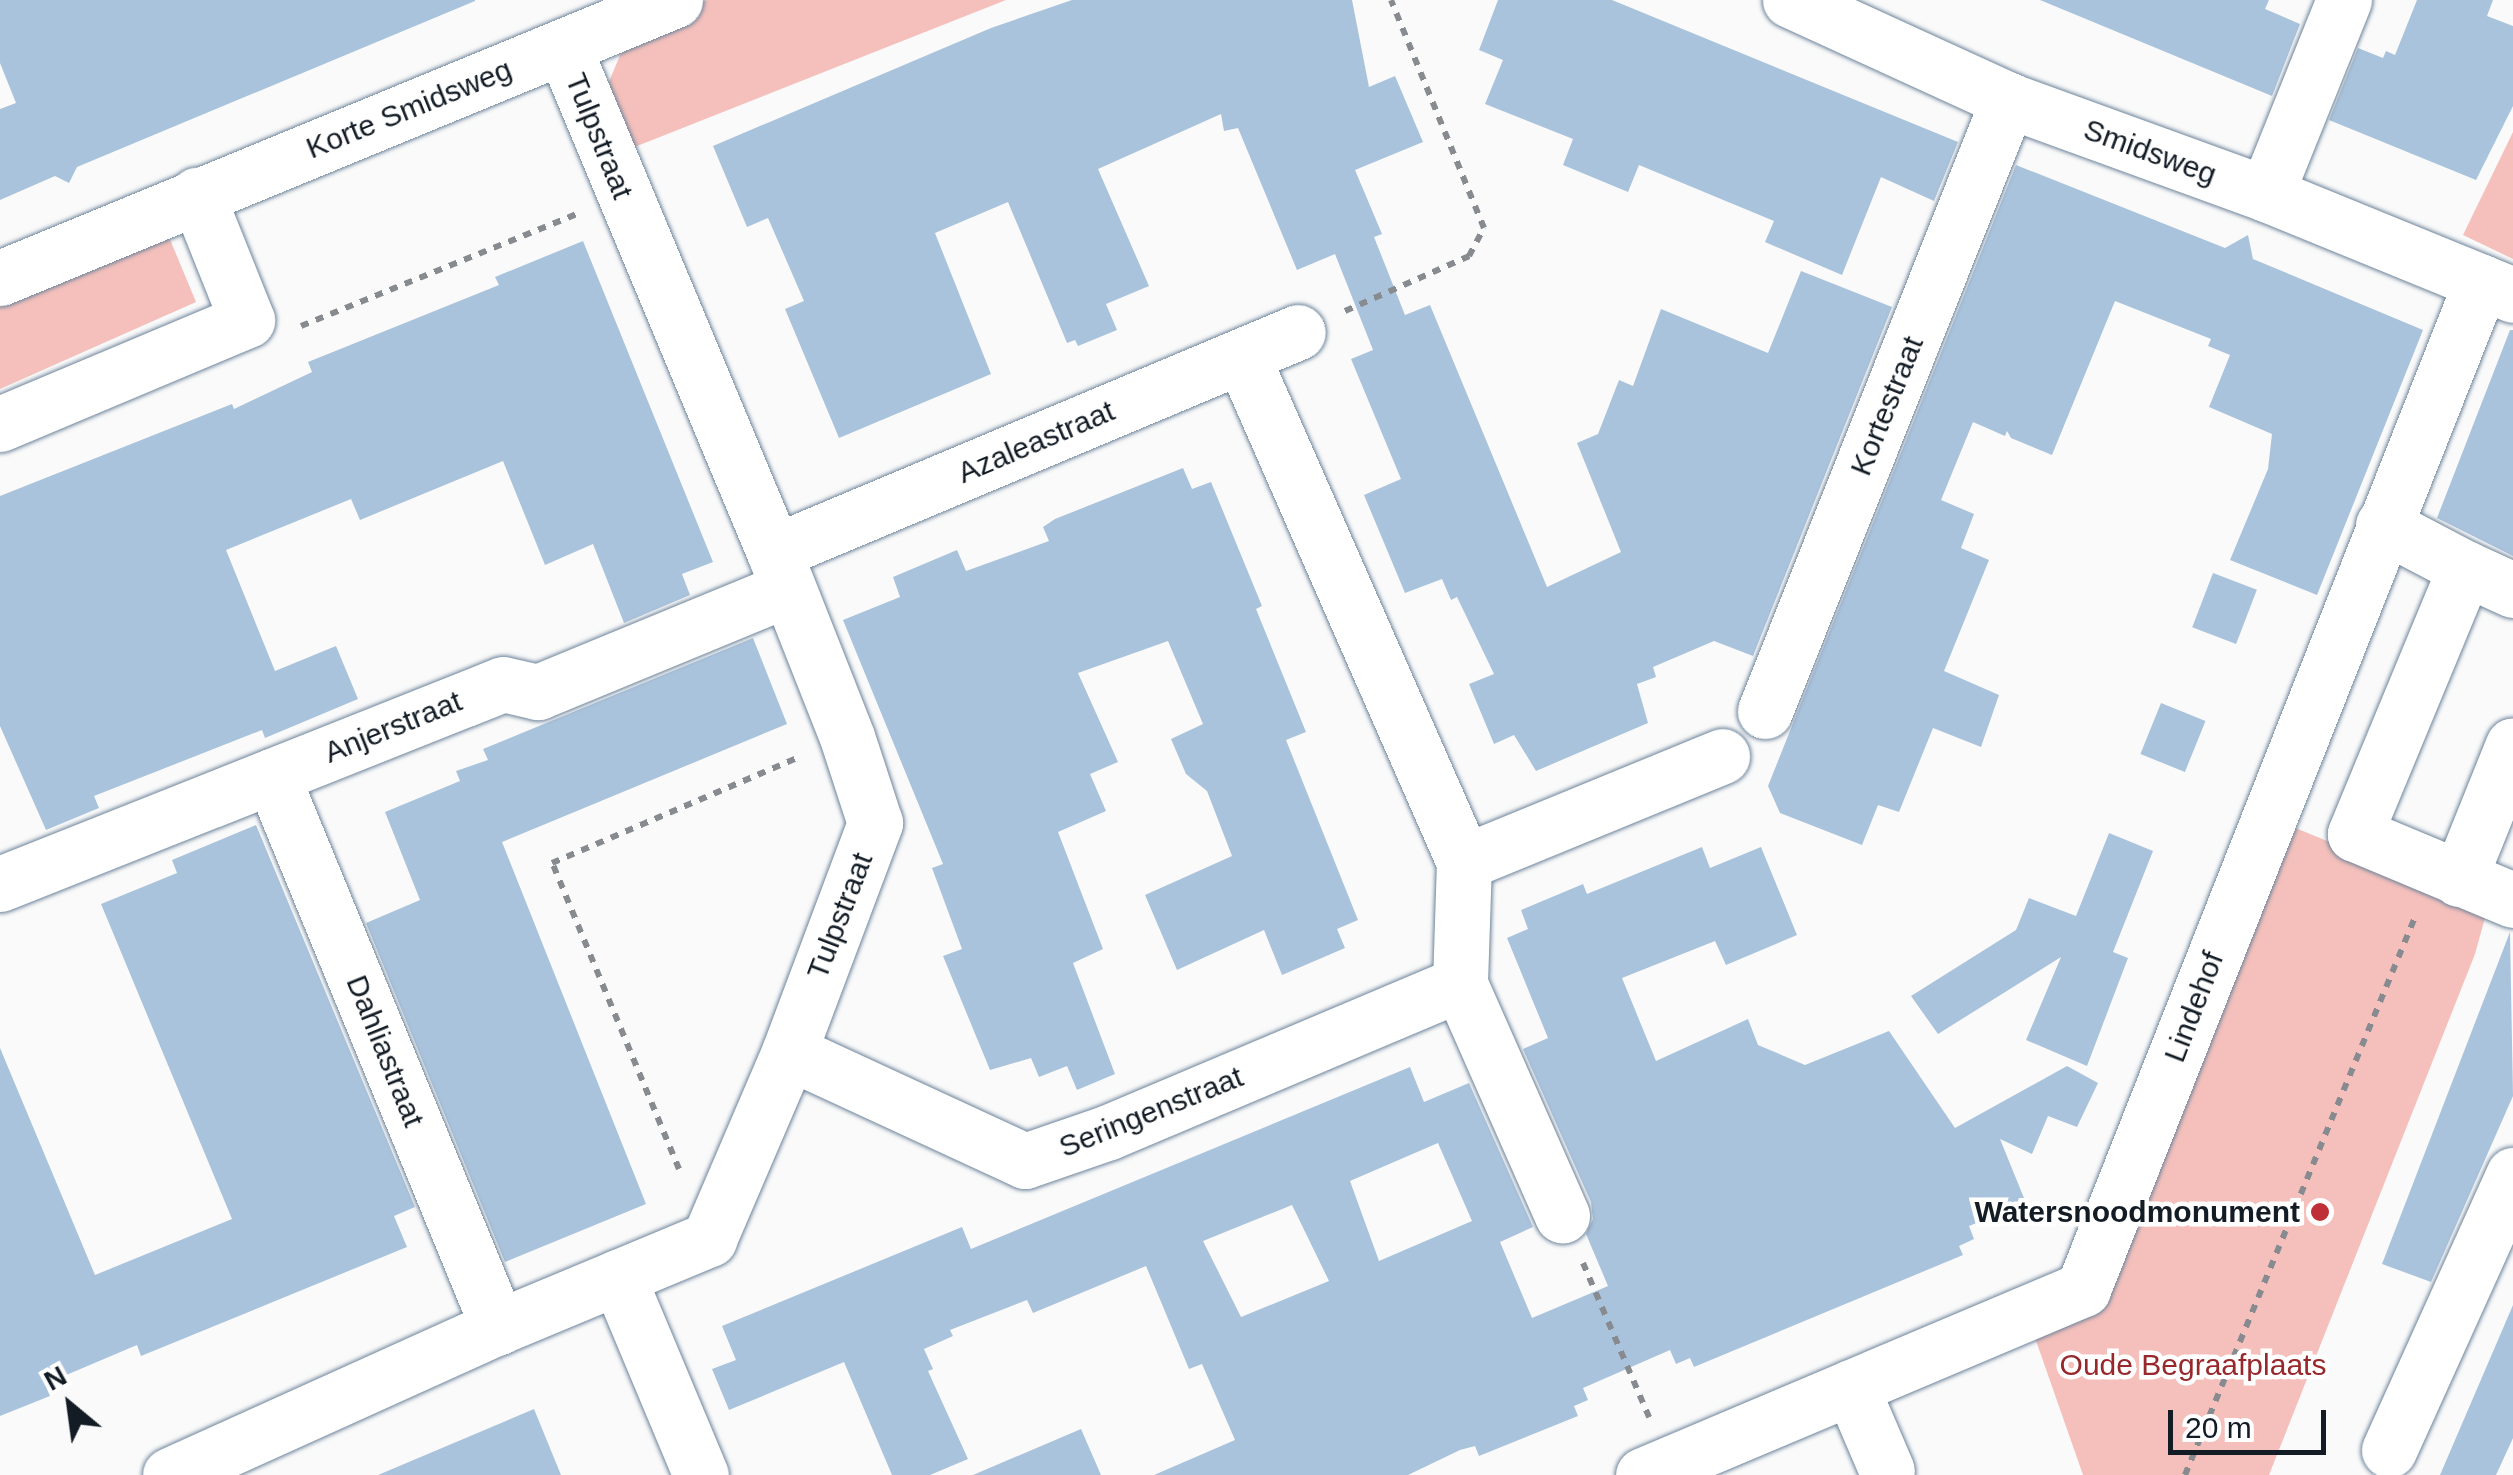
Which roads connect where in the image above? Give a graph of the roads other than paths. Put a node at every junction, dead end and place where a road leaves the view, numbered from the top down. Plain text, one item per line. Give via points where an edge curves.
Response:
1 (676, 0) edge
2 (1790, 0) edge
3 (2344, 0) edge
4 (563, 46) junction
5 (2008, 100) junction
6 (2266, 194) junction
7 (197, 195) junction
8 (0, 278) edge
9 (2497, 288) edge
10 (1298, 332) road end
11 (1242, 356) junction
12 (0, 424) edge
13 (2383, 525) junction
14 (781, 571) junction
15 (2489, 579) edge
16 (1766, 711) dead end
17 (2513, 745) edge
18 (1722, 756) dead end
19 (272, 776) junction
20 (1464, 862) junction
21 (0, 884) edge
22 (2439, 893) junction
23 (2513, 900) edge
24 (1460, 984) junction
25 (789, 1052) junction
26 (2513, 1175) edge
27 (1562, 1215) road end
28 (618, 1278) junction
29 (498, 1326) junction
30 (1852, 1387) junction
31 (2389, 1450) dead end
32 (1655, 1470) edge
33 (1887, 1471) dead end
34 (170, 1475) edge
35 (701, 1475) edge

1 - 4 street, Korte Smidsweg
2 - 5 street, Smidsweg
3 - 6 street
4 - 7 street, Korte Smidsweg
4 - 14 street, Tulpstraat
5 - 6 street, Smidsweg
5 - 16 street, Kortestraat
6 - 9 street, Smidsweg
7 - 8 street, Korte Smidsweg
7 - 12 street via 247,320
9 - 13 street, Lindehof
10 - 11 street, Azaleastraat
11 - 14 street, Azaleastraat
11 - 20 street
13 - 15 street
13 - 30 street, Lindehof via 2083,1289
14 - 19 street, Anjerstraat via 538,692 503,684
14 - 25 street, Tulpstraat via 875,824
15 - 22 street via 2355,834
17 - 22 street
18 - 20 street
19 - 21 street, Anjerstraat
19 - 29 street, Dahliastraat
20 - 24 street
22 - 23 street
24 - 25 street, Seringenstraat via 1025,1161
24 - 27 street
25 - 28 street, Tulpstraat via 708,1239
26 - 31 street
28 - 29 street
28 - 35 street
29 - 34 street
30 - 32 street, Lindehof
30 - 33 street

